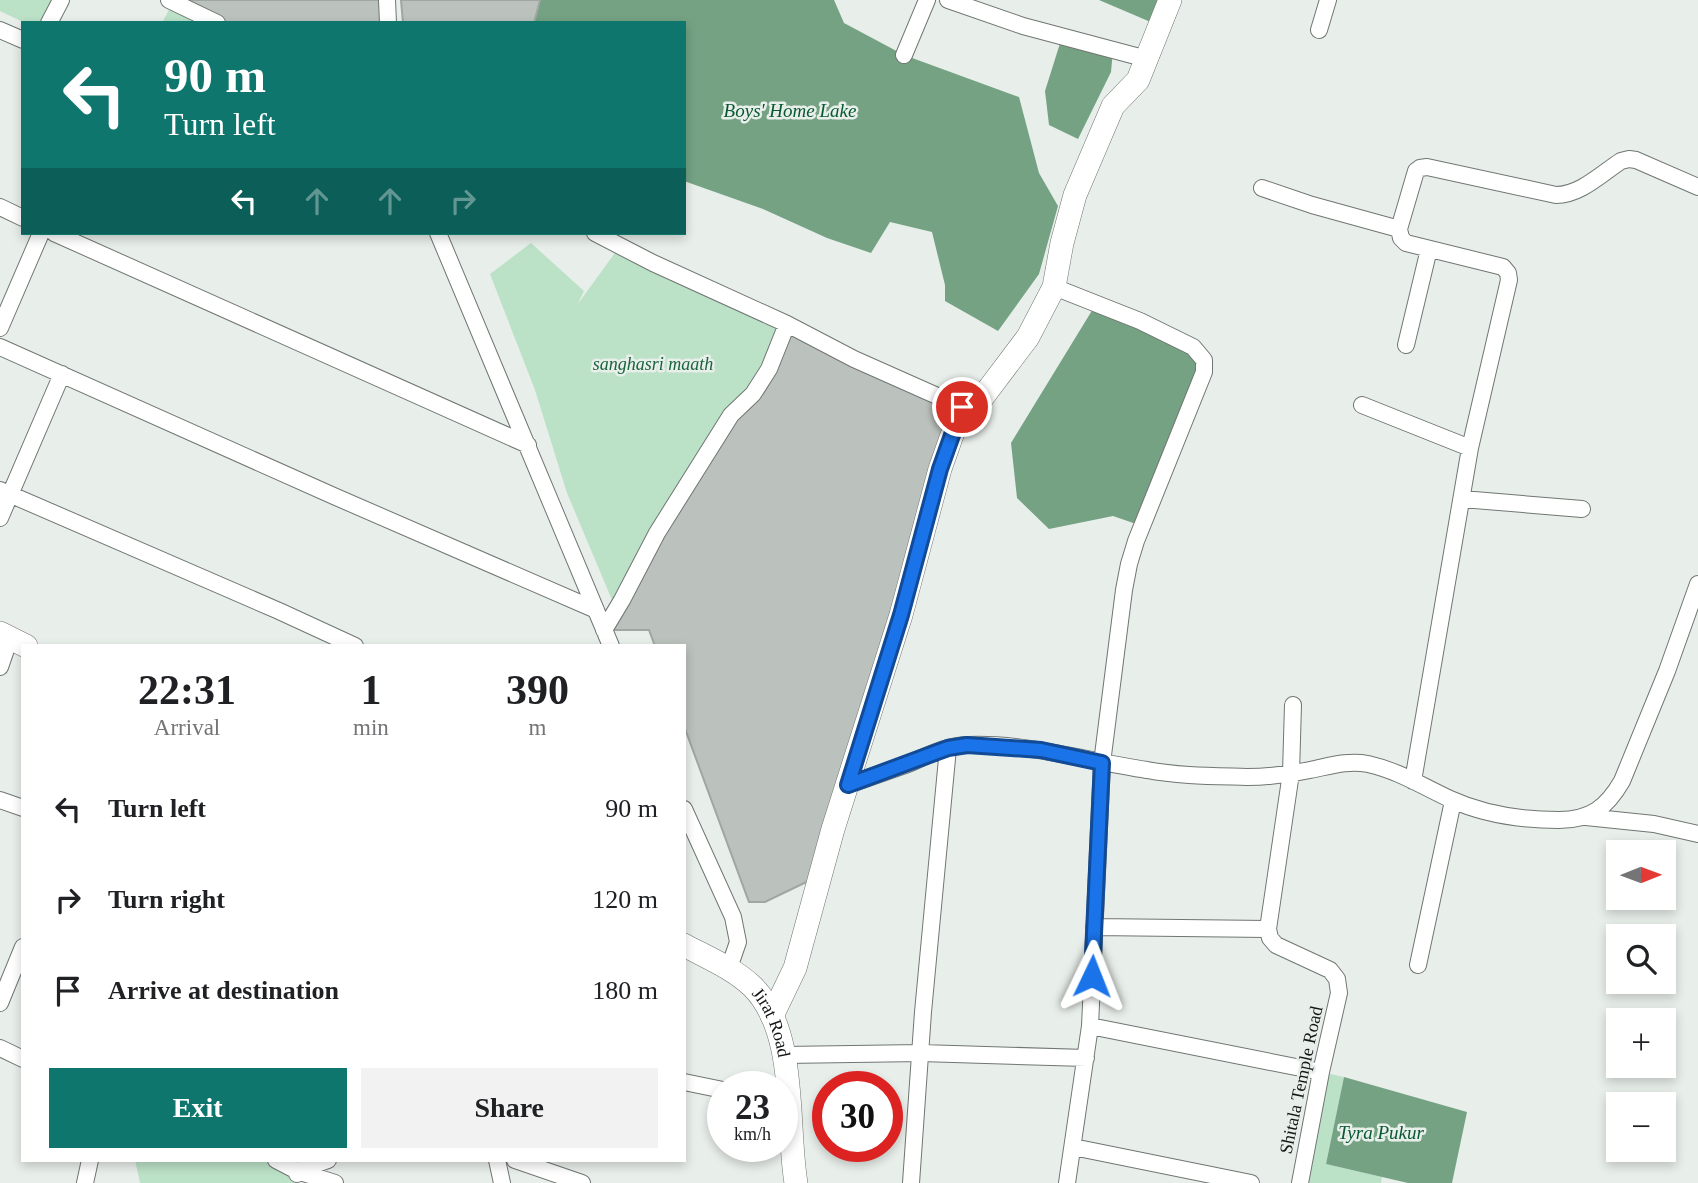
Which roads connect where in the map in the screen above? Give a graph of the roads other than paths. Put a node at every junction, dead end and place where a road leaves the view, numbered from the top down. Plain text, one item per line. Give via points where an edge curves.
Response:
1 (61, 0) edge
2 (169, 0) edge
3 (387, 0) edge
4 (927, 0) edge
5 (948, 0) edge
6 (1170, 0) edge
7 (1328, 0) edge
8 (50, 21) edge
9 (213, 21) edge
10 (388, 21) edge
11 (0, 30) edge
12 (1319, 30) dead end
13 (21, 39) edge
14 (904, 55) dead end
15 (1147, 59) junction
16 (1698, 187) edge
17 (1262, 188) dead end
18 (0, 207) edge
19 (21, 217) edge
20 (1399, 229) junction
21 (40, 235) edge
22 (58, 235) edge
23 (439, 235) edge
24 (599, 235) edge
25 (1429, 249) junction
26 (1054, 287) junction
27 (787, 324) junction
28 (0, 328) edge
29 (1406, 345) dead end
30 (0, 347) edge
31 (62, 374) junction
32 (1362, 405) dead end
33 (962, 407) junction
34 (528, 445) junction
35 (1470, 448) junction
36 (6, 492) edge
37 (1462, 499) junction
38 (1582, 509) dead end
39 (0, 518) edge
40 (1698, 584) edge
41 (596, 610) junction
42 (604, 630) junction
43 (12, 639) edge
44 (351, 644) edge
45 (610, 644) edge
46 (0, 667) edge
47 (1293, 705) dead end
48 (948, 748) junction
49 (1102, 763) junction
50 (1291, 773) junction
51 (1413, 781) junction
52 (848, 785) junction
53 (0, 800) edge
54 (1453, 801) junction
55 (21, 807) edge
56 (686, 813) edge
57 (1586, 817) junction
58 (1698, 834) edge
59 (1094, 927) junction
60 (1268, 929) junction
61 (686, 947) edge
62 (21, 952) edge
63 (1418, 965) dead end
64 (729, 968) junction
65 (0, 1003) edge
66 (772, 1016) junction
67 (1090, 1026) junction
68 (0, 1048) edge
69 (921, 1053) junction
70 (784, 1055) junction
71 (21, 1058) edge
72 (1086, 1058) junction
73 (784, 1071) edge
74 (1321, 1072) junction
75 (686, 1082) edge
76 (707, 1087) edge
77 (1073, 1147) junction
78 (90, 1162) edge
79 (278, 1162) edge
80 (324, 1162) edge
81 (497, 1162) edge
82 (521, 1162) edge
83 (793, 1162) edge
84 (297, 1177) edge
85 (85, 1183) edge
86 (335, 1183) edge
87 (502, 1183) edge
88 (582, 1183) edge
89 (796, 1183) edge
90 (911, 1183) edge
91 (1067, 1183) edge
92 (1251, 1183) edge
93 (1300, 1183) edge

1 - 8 street
2 - 9 street
3 - 10 street
4 - 14 street
5 - 15 street via 1023,26
6 - 15 street
7 - 12 street
11 - 13 street
15 - 26 street via 1138,80 1113,106 1075,195
16 - 20 street via 1629,159 1565,195 1420,167
17 - 20 street
18 - 19 street
20 - 25 street via 1406,243
21 - 28 street
22 - 34 street
23 - 34 street
24 - 27 street
25 - 29 street
25 - 35 street via 1503,267 1508,273
26 - 33 street via 1028,337 982,398
26 - 49 street via 1151,326 1193,347 1204,360 1204,372 1129,564
27 - 33 street
27 - 42 street via 769,369 753,394 731,415 657,533
30 - 31 street
31 - 36 street
31 - 41 street
32 - 35 street
33 - 52 street
34 - 41 street
35 - 37 street
36 - 39 street
36 - 44 street
37 - 38 street
37 - 51 street
40 - 57 street via 1622,781 1600,809
41 - 42 street
42 - 45 street
43 - 46 street
47 - 50 street
48 - 49 street via 1041,750
48 - 52 street
48 - 69 street
49 - 50 street via 1170,773 1249,777
49 - 59 street
50 - 51 street via 1341,763 1363,764 1389,769
50 - 60 street
51 - 54 street
52 - 66 street via 795,968
53 - 55 street
54 - 57 street via 1521,818
54 - 63 street
56 - 64 street via 733,917 737,942
57 - 58 street
59 - 60 street
59 - 67 street
60 - 74 street, Shitala Temple Road via 1276,945 1330,970 1337,979 1339,993
61 - 64 street, Jirat Road
62 - 65 street
64 - 66 street, Jirat Road via 752,986
66 - 70 street, Jirat Road
67 - 72 street
67 - 74 street
68 - 71 street
69 - 70 street
69 - 72 street
69 - 90 street
70 - 73 street, Jirat Road
72 - 77 street
74 - 93 street, Shitala Temple Road
75 - 76 street
77 - 91 street
77 - 92 street
78 - 85 street
79 - 84 street
80 - 84 street
81 - 87 street
82 - 88 street
83 - 89 street, Jirat Road
84 - 86 street

